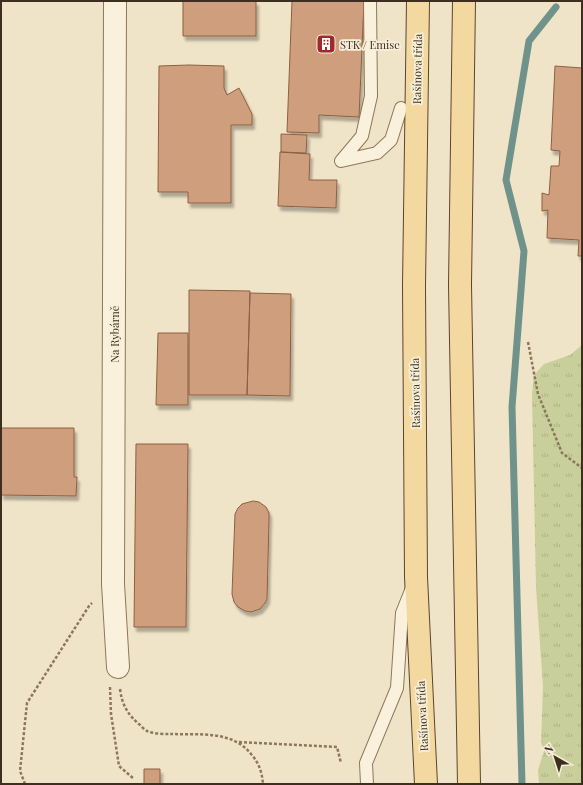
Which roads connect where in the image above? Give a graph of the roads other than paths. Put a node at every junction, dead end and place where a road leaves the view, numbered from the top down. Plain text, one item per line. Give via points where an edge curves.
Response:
1 (115, 1) edge
2 (370, 1) edge
3 (402, 1) edge
4 (418, 1) edge
5 (464, 1) edge
6 (401, 108) joint
7 (416, 577) junction
8 (118, 663) road end
9 (367, 784) edge
10 (426, 784) edge
11 (469, 784) edge

1 - 8 street, Na Rybárně via 113,584
2 - 6 lane via 371,96 362,136 341,161 377,153 391,140
3 - 6 main road
4 - 7 main road, Rašínova třída via 414,286
5 - 11 main road via 460,285
7 - 9 lane via 402,614 397,688 366,763
7 - 10 main road, Rašínova třída

